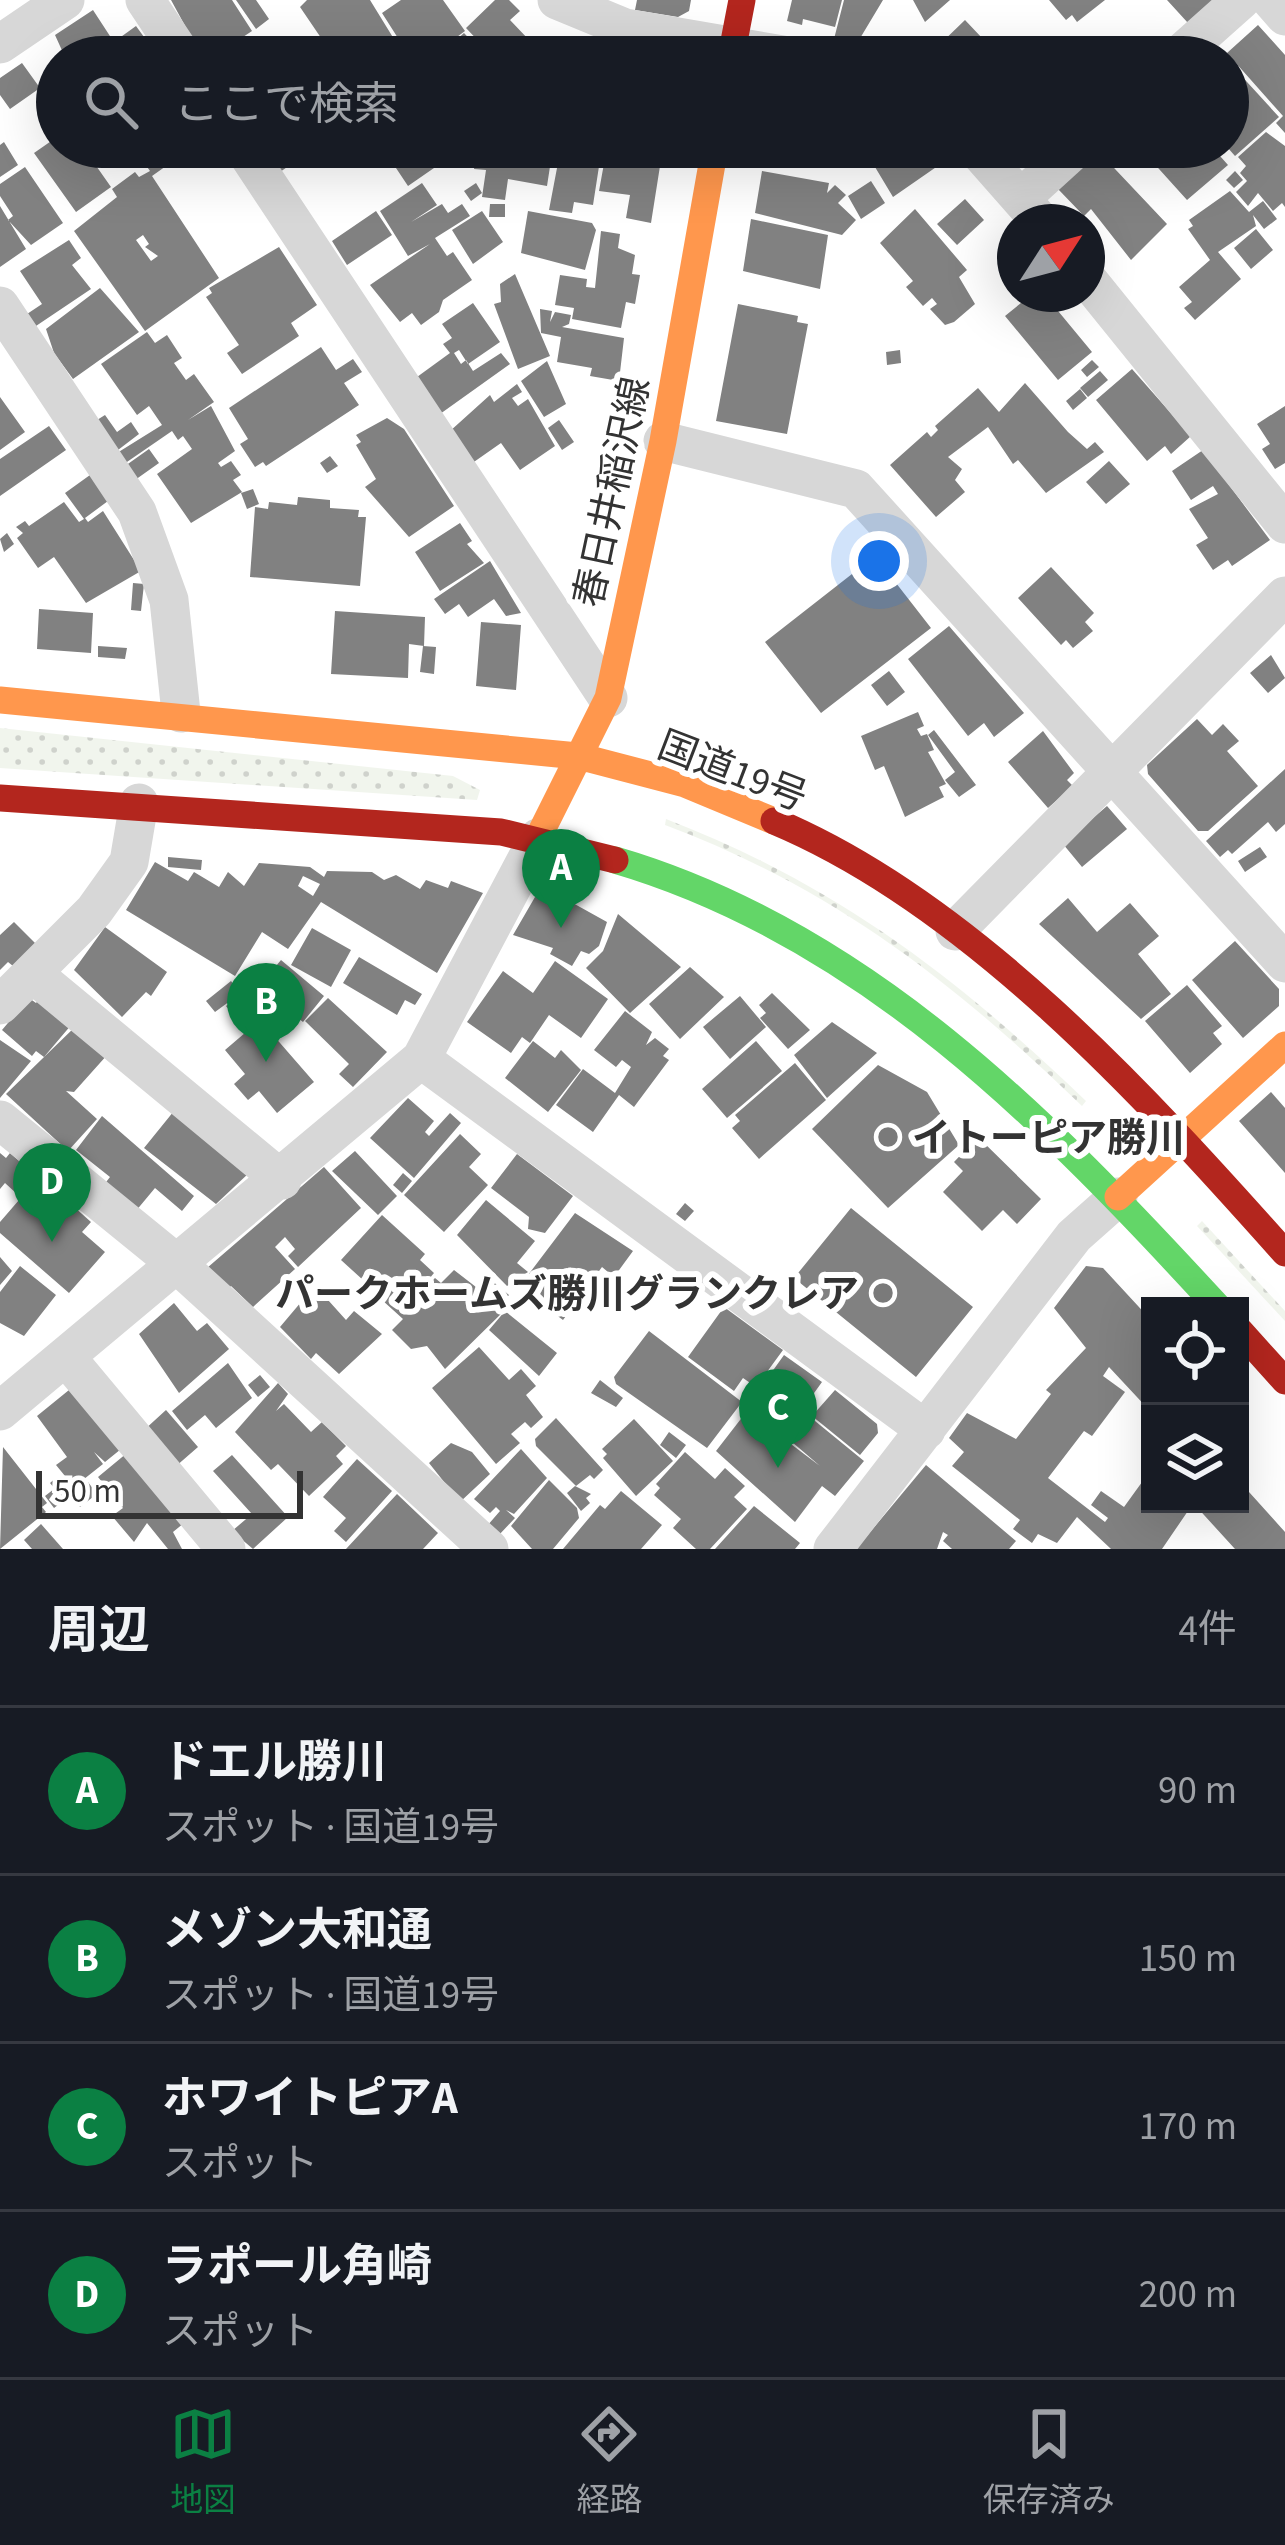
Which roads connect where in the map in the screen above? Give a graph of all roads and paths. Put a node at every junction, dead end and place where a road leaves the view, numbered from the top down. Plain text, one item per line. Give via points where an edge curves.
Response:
1 (65, 0) edge
2 (145, 0) edge
3 (557, 0) edge
4 (742, 0) edge
5 (1241, 0) edge
6 (1271, 0) edge
7 (1285, 16) edge
8 (169, 36) edge
9 (661, 36) edge
10 (735, 36) edge
11 (1201, 36) edge
12 (0, 44) edge
13 (257, 168) edge
14 (712, 168) edge
15 (994, 168) edge
16 (1062, 168) edge
17 (1026, 204) edge
18 (1035, 204) edge
19 (1105, 301) edge
20 (0, 307) edge
21 (663, 441) junction
22 (1285, 524) edge
23 (1285, 596) edge
24 (608, 698) junction
25 (0, 700) edge
26 (182, 713) junction
27 (580, 757) junction
28 (1110, 771) junction
29 (0, 798) edge
30 (139, 803) junction
31 (538, 838) junction
32 (955, 932) junction
33 (1285, 964) edge
34 (32, 973) junction
35 (0, 1006) edge
36 (1285, 1045) edge
37 (421, 1059) junction
38 (0, 1120) edge
39 (1183, 1140) junction
40 (282, 1180) junction
41 (1118, 1197) junction
42 (1285, 1253) edge
43 (177, 1264) junction
44 (1209, 1297) edge
45 (1249, 1341) edge
46 (66, 1357) junction
47 (1285, 1381) edge
48 (0, 1412) edge
49 (926, 1430) junction
50 (226, 1549) edge
51 (489, 1549) edge
52 (833, 1549) edge

1 - 12 street
2 - 8 street
3 - 9 street
4 - 10 main road
5 - 11 street
6 - 7 street
13 - 24 street
14 - 21 main road, 春日井稲沢線
15 - 17 street
16 - 18 street
19 - 22 street
20 - 26 street via 137,512 169,600
21 - 24 main road, 春日井稲沢線
21 - 28 street via 856,489
23 - 28 street
24 - 27 main road, 春日井稲沢線
25 - 26 main road, 国道19号
26 - 27 main road, 国道19号
27 - 31 main road, 春日井稲沢線
27 - 32 main road, 国道19号 via 705,794 784,828
28 - 32 street
28 - 33 street
29 - 30 main road
30 - 31 main road
30 - 34 street via 129,862
31 - 37 street
31 - 41 main road via 701,887 848,964 1001,1084
32 - 39 main road, 国道19号
34 - 35 street
34 - 40 street
36 - 39 main road
37 - 40 street
37 - 49 street
38 - 43 street
39 - 41 main road
39 - 42 main road, 国道19号
40 - 43 street
41 - 44 main road
41 - 49 street via 1074,1236
43 - 46 street
43 - 51 street
45 - 47 main road
46 - 48 street
46 - 50 street
49 - 52 street

